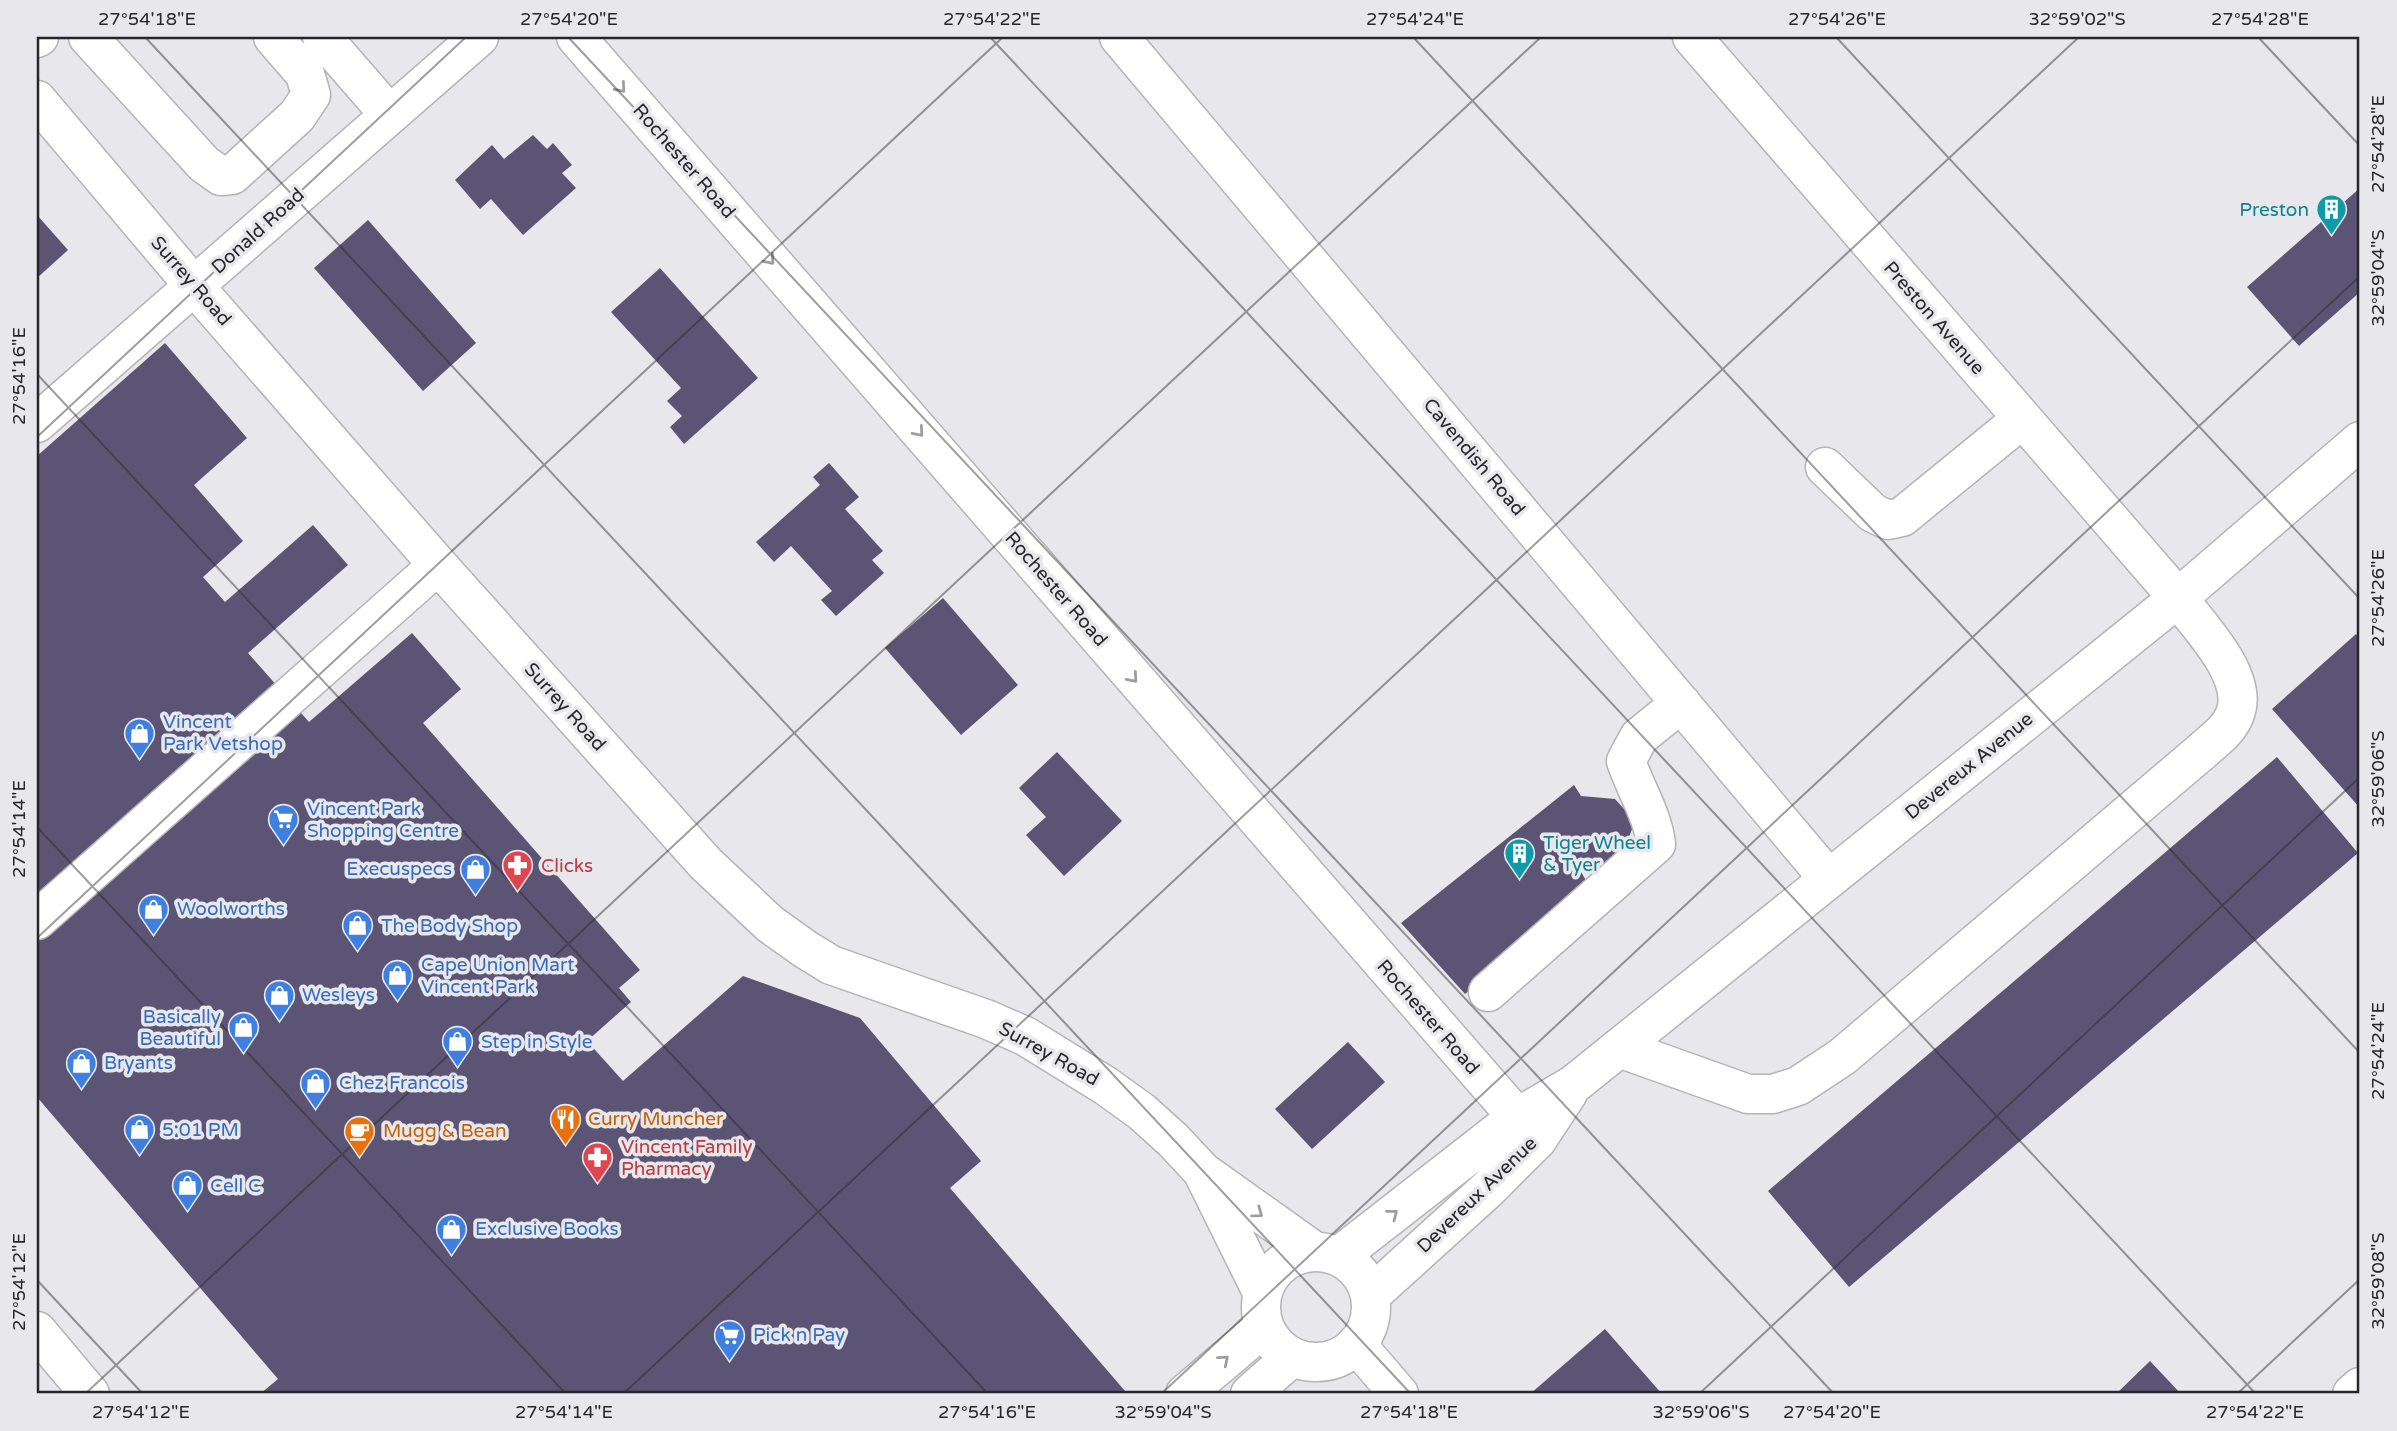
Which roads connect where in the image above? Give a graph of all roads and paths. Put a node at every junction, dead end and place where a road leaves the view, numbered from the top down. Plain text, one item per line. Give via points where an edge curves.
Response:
1 (88, 37) edge
2 (273, 37) edge
3 (322, 37) edge
4 (479, 37) edge
5 (576, 37) edge
6 (1119, 37) edge
7 (1692, 37) edge
8 (37, 100) edge
9 (389, 114) junction
10 (195, 287) junction
11 (2022, 419) junction
12 (37, 423) edge
13 (2360, 441) edge
14 (1825, 467) dead end
15 (438, 565) junction
16 (2178, 598) junction
17 (1681, 703) junction
18 (1828, 878) junction
19 (37, 920) edge
20 (1488, 992) dead end
21 (1619, 1048) junction
22 (1526, 1129) junction
23 (1203, 1172) junction
24 (1327, 1254) junction
25 (1370, 1296) junction
26 (1263, 1309) junction
27 (37, 1331) edge
28 (1356, 1344) junction
29 (1292, 1357) junction
30 (2360, 1387) edge
31 (90, 1394) edge
32 (1185, 1394) edge
33 (1250, 1394) edge
34 (1399, 1394) edge
35 (2352, 1394) edge

1 - 2 street via 220,176 232,175 297,116 311,95 305,74
3 - 9 street
4 - 9 street, Donald Road
5 -> 22 street, Rochester Road
6 - 17 street, Cavendish Road
7 - 11 street, Preston Avenue
8 - 10 street, Surrey Road
9 - 10 street, Donald Road
10 - 12 street, Donald Road
10 - 15 street, Surrey Road
11 - 14 street via 1902,517 1888,520 1873,513
11 - 16 street, Preston Avenue
13 - 16 street, Devereux Avenue
15 - 19 street
15 - 23 street, Surrey Road via 706,864 770,924 831,965 1025,1036 1142,1112
16 - 18 street, Devereux Avenue
16 - 21 street, Preston Avenue via 2231,669 2236,711 2225,731 1842,1057 1798,1086 1773,1094 1748,1094
17 - 18 street, Cavendish Road
17 - 20 street via 1639,737 1626,761 1654,827 1656,844
18 - 21 street, Devereux Avenue
21 - 22 street, Devereux Avenue
24 -> 22 street, Devereux Avenue
22 - 25 street, Devereux Avenue via 1488,1189
23 -> 24 street, Surrey Road
23 - 26 street, Surrey Road
24 - 25 street via 1359,1272
24 - 26 street via 1291,1257 1273,1271
25 - 28 street via 1371,1313
26 - 29 street via 1275,1345
32 -> 26 street
27 - 31 street
28 - 29 street via 1338,1357 1315,1362
28 - 34 street
29 - 33 street
30 - 35 street

